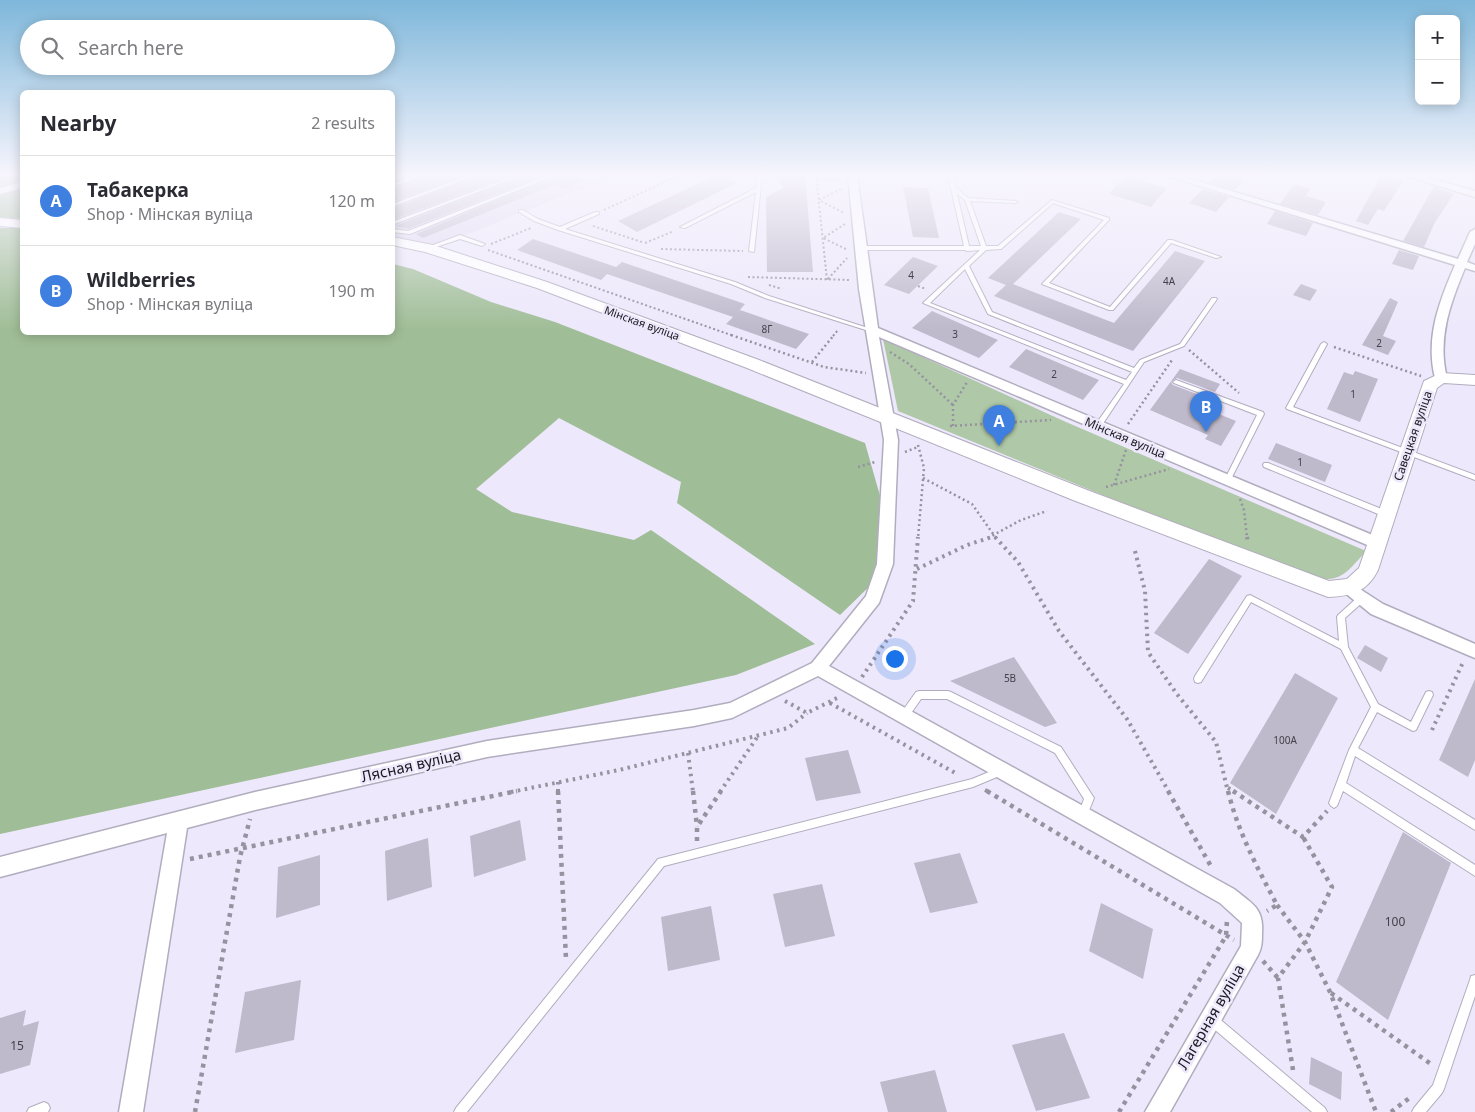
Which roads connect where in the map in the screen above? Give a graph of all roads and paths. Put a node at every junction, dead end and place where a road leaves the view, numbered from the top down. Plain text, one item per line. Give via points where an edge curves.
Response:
1 (423, 227) edge
2 (554, 227) edge
3 (565, 227) edge
4 (683, 227) edge
5 (754, 227) edge
6 (822, 227) edge
7 (840, 227) edge
8 (857, 227) edge
9 (962, 227) edge
10 (977, 227) edge
11 (1023, 227) edge
12 (1099, 227) edge
13 (1339, 227) edge
14 (560, 229) junction
15 (395, 231) edge
16 (1475, 232) edge
17 (823, 238) junction
18 (395, 242) edge
19 (645, 243) dead end
20 (482, 246) joint
21 (428, 248) junction
22 (859, 248) junction
23 (984, 248) junction
24 (661, 249) dead end
25 (967, 249) junction
26 (848, 250) dead end
27 (752, 251) joint
28 (849, 257) dead end
29 (1218, 257) dead end
30 (1460, 264) junction
31 (966, 266) junction
32 (1475, 268) edge
33 (744, 277) dead end
34 (827, 280) junction
35 (851, 280) dead end
36 (1214, 299) dead end
37 (843, 323) junction
38 (875, 338) junction
39 (1324, 344) joint
40 (1182, 345) junction
41 (812, 362) junction
42 (1136, 371) junction
43 (972, 373) junction
44 (881, 375) junction
45 (1438, 379) junction
46 (1475, 380) edge
47 (1176, 382) dead end
48 (1128, 383) junction
49 (953, 405) junction
50 (1261, 414) junction
51 (888, 417) junction
52 (1080, 418) junction
53 (945, 426) dead end
54 (953, 426) junction
55 (1098, 426) junction
56 (1129, 440) junction
57 (1407, 453) junction
58 (877, 461) dead end
59 (1186, 464) junction
60 (1266, 465) dead end
61 (858, 467) dead end
62 (923, 478) dead end
63 (1475, 478) edge
64 (1230, 483) junction
65 (1114, 485) junction
66 (1080, 495) junction
67 (1047, 511) dead end
68 (1386, 514) junction
69 (994, 536) junction
70 (1376, 543) junction
71 (1135, 551) dead end
72 (1250, 560) junction
73 (917, 569) dead end
74 (1355, 594) junction
75 (1344, 647) junction
76 (1472, 650) edge
77 (818, 668) junction
78 (1198, 679) dead end
79 (1429, 695) dead end
80 (829, 703) dead end
81 (1375, 707) junction
82 (807, 713) dead end
83 (904, 716) junction
84 (1432, 730) dead end
85 (758, 735) junction
86 (1353, 750) junction
87 (688, 753) junction
88 (1002, 770) junction
89 (558, 782) junction
90 (973, 783) junction
91 (1341, 785) junction
92 (1228, 788) junction
93 (255, 801) junction
94 (1334, 803) joint
95 (1083, 815) junction
96 (178, 823) junction
97 (1475, 825) edge
98 (697, 827) junction
99 (1303, 837) junction
100 (242, 849) junction
101 (696, 853) junction
102 (171, 862) junction
103 (0, 867) edge
104 (1213, 869) dead end
105 (1475, 871) edge
106 (1227, 896) junction
107 (1277, 904) junction
108 (1253, 919) junction
109 (1226, 936) junction
110 (1305, 942) junction
111 (1251, 948) junction
112 (568, 978) junction
113 (1475, 980) edge
114 (1330, 992) junction
115 (1211, 1018) junction
116 (1429, 1069) dead end
117 (1418, 1090) dead end
118 (1297, 1091) junction
119 (131, 1112) edge
120 (195, 1112) edge
121 (460, 1112) edge
122 (1119, 1112) edge
123 (1157, 1112) edge
124 (1321, 1112) edge
125 (1376, 1112) edge
126 (1390, 1112) edge
127 (1418, 1112) edge

1 - 15 lane via 408,233
2 - 14 lane
3 - 14 lane
4 - 19 path
5 - 27 lane
6 - 17 path
7 - 17 path
8 - 22 street
9 - 25 lane
10 - 23 lane
11 - 23 lane via 999,248
12 - 29 lane via 1045,284 1111,309 1170,241
13 - 30 street
14 - 37 lane via 734,283
16 - 30 street, Савецкая вуліца
17 - 26 path
17 - 34 path
18 - 21 main road, Мінская вуліца
20 - 21 lane via 460,237
20 - 41 path
21 - 51 main road, Мінская вуліца via 542,285
22 - 25 lane
22 - 38 street
23 - 25 lane
23 - 31 lane
24 - 27 path
28 - 34 path
30 - 32 street
30 - 45 street, Савецкая вуліца via 1437,332
31 - 42 lane via 990,313
31 - 48 lane via 926,302
33 - 34 path
34 - 35 path
36 - 40 lane
37 - 38 lane
37 - 41 path
38 - 43 street, Мінская вуліца
38 - 44 street
38 - 49 path via 910,364
39 - 45 path
39 - 57 lane via 1289,408
40 - 42 lane via 1142,361
40 - 50 path
40 - 56 path via 1128,423
41 - 44 path via 824,367
42 - 48 lane
43 - 49 path
43 - 52 street, Мінская вуліца
44 - 51 street
45 - 46 main road
45 - 57 main road, Савецкая вуліца via 1430,385
47 - 50 lane
48 - 55 lane
49 - 54 path
50 - 64 lane
51 - 66 main road, Мінская вуліца
51 - 77 street via 891,440 884,564 873,599
52 - 54 path
52 - 55 street, Мінская вуліца
53 - 54 path
55 - 56 street, Мінская вуліца
56 - 59 street, Мінская вуліца
56 - 65 path
57 - 63 lane
57 - 68 main road, Савецкая вуліца
58 - 61 path
59 - 64 street, Мінская вуліца
59 - 65 path
60 - 68 lane
62 - 69 path via 972,504
64 - 70 street, Мінская вуліца
64 - 72 path via 1244,510
65 - 66 path
66 - 72 main road, Мінская вуліца
67 - 69 path via 1021,520
68 - 70 main road, Савецкая вуліца
69 - 73 path
69 - 104 path via 1018,562 1059,631 1127,720
70 - 74 main road, Савецкая вуліца via 1368,570
71 - 92 path via 1145,591 1148,652 1216,742
72 - 74 main road, Мінская вуліца via 1328,589
74 - 75 lane via 1341,618
74 - 76 street via 1394,618
75 - 78 lane via 1250,598
75 - 81 lane
76 - 84 path
77 - 83 street
77 - 93 street, Лясная вуліца via 732,710 487,749
79 - 81 lane via 1413,727
80 - 90 path
81 - 86 lane
82 - 85 path via 788,728
83 - 88 street
83 - 95 lane via 919,695 948,695 1058,750 1089,798
85 - 87 path
85 - 98 path
86 - 91 lane
86 - 97 lane
87 - 89 path
87 - 98 path
88 - 90 lane
88 - 95 street
89 - 100 path
89 - 112 path via 560,875
90 - 101 lane
90 - 109 path
91 - 94 lane
91 - 105 lane
92 - 99 path
92 - 107 path via 1245,844
93 - 96 street, Лясная вуліца
93 - 100 path
94 - 99 path
95 - 106 street
96 - 102 street
96 - 103 street, Лясная вуліца
98 - 101 path
99 - 110 path via 1332,888
100 - 102 path
100 - 120 path
101 - 112 lane via 661,862
102 - 119 street
106 - 108 street
106 - 109 path
107 - 108 path
107 - 110 path
108 - 111 street, Лагерная вуліца
109 - 111 path
109 - 122 path
110 - 114 path
110 - 118 path via 1278,978
111 - 115 street, Лагерная вуліца
112 - 121 lane
113 - 127 lane via 1438,1089
114 - 116 path via 1432,1062
114 - 125 path
115 - 118 lane
115 - 123 street, Лагерная вуліца
117 - 126 path
118 - 124 lane

